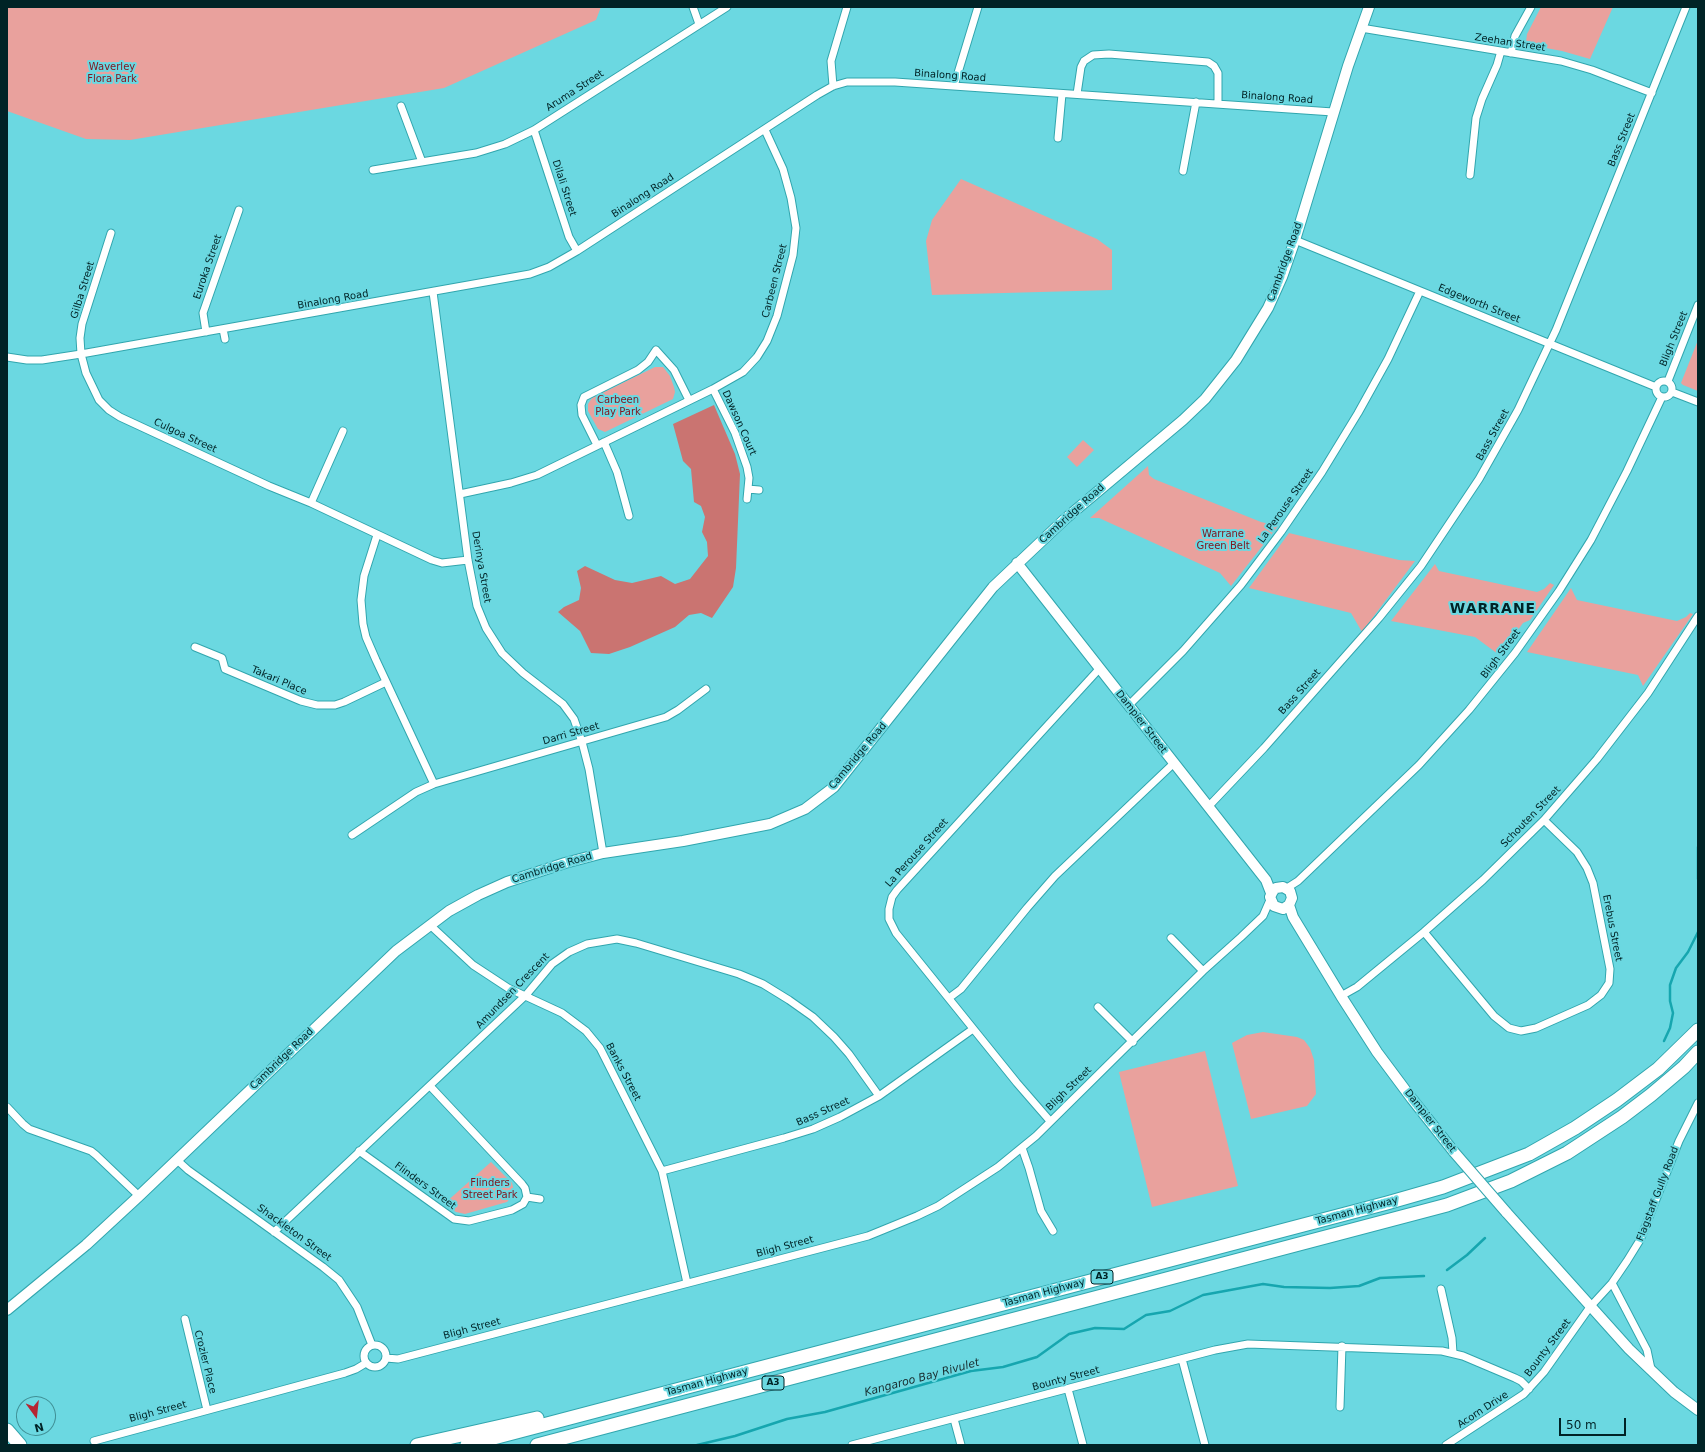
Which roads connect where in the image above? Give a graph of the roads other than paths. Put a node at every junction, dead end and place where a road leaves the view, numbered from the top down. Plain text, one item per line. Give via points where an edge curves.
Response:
1 (693, 7) edge
2 (727, 7) edge
3 (847, 7) edge
4 (978, 7) edge
5 (1369, 7) edge
6 (1531, 7) edge
7 (1686, 7) edge
8 (699, 24) junction
9 (1361, 28) junction
10 (1501, 51) junction
11 (1511, 53) junction
12 (833, 86) junction
13 (954, 86) junction
14 (1652, 93) junction
15 (1062, 94) junction
16 (1077, 94) junction
17 (1196, 102) junction
18 (1218, 103) junction
19 (401, 106) dead end
20 (1333, 112) junction
21 (534, 130) junction
22 (765, 130) junction
23 (1058, 138) dead end
24 (422, 162) junction
25 (373, 170) dead end
26 (1183, 171) dead end
27 (1470, 175) dead end
28 (239, 210) dead end
29 (111, 233) dead end
30 (1295, 240) junction
31 (577, 251) junction
32 (1420, 291) junction
33 (433, 292) junction
34 (1698, 304) edge
35 (223, 329) junction
36 (206, 332) junction
37 (225, 339) dead end
38 (1551, 343) junction
39 (82, 354) junction
40 (7, 356) edge
41 (1668, 381) junction
42 (1656, 386) junction
43 (713, 389) junction
44 (1672, 392) junction
45 (1662, 397) junction
46 (689, 400) junction
47 (1698, 402) edge
48 (344, 431) dead end
49 (600, 443) junction
50 (748, 489) junction
51 (759, 490) dead end
52 (460, 494) junction
53 (747, 499) dead end
54 (311, 503) junction
55 (629, 516) dead end
56 (377, 535) junction
57 (468, 560) junction
58 (1017, 563) junction
59 (1698, 616) edge
60 (195, 647) dead end
61 (1100, 668) junction
62 (386, 682) junction
63 (706, 689) dead end
64 (1129, 705) junction
65 (582, 742) junction
66 (1174, 763) junction
67 (434, 784) junction
68 (1208, 807) junction
69 (1544, 820) junction
70 (352, 835) dead end
71 (603, 853) junction
72 (1266, 880) junction
73 (1286, 890) junction
74 (1278, 903) junction
75 (430, 925) junction
76 (1424, 932) junction
77 (1171, 938) dead end
78 (1204, 971) junction
79 (526, 996) junction
80 (1341, 996) junction
81 (949, 998) junction
82 (1098, 1007) dead end
83 (973, 1029) junction
84 (1698, 1030) edge
85 (1132, 1042) junction
86 (1698, 1052) edge
87 (430, 1086) junction
88 (879, 1096) junction
89 (1698, 1103) edge
90 (7, 1107) edge
91 (1050, 1121) junction
92 (1022, 1148) junction
93 (359, 1151) junction
94 (177, 1160) junction
95 (662, 1171) junction
96 (139, 1196) junction
97 (527, 1197) junction
98 (540, 1199) dead end
99 (1052, 1231) dead end
100 (274, 1232) junction
101 (1612, 1282) junction
102 (687, 1283) junction
103 (1441, 1289) dead end
104 (22, 1297) junction
105 (7, 1305) edge
106 (1590, 1307) junction
107 (7, 1310) edge
108 (185, 1319) dead end
109 (372, 1345) junction
110 (1342, 1346) junction
111 (1453, 1353) junction
112 (386, 1358) junction
113 (1182, 1359) junction
114 (366, 1363) junction
115 (742, 1372) junction
116 (1652, 1372) junction
117 (1068, 1389) junction
118 (1529, 1389) junction
119 (1340, 1407) dead end
120 (207, 1410) junction
121 (1698, 1410) edge
122 (954, 1419) junction
123 (7, 1430) edge
124 (94, 1441) dead end
125 (20, 1445) edge
126 (417, 1445) edge
127 (467, 1445) edge
128 (537, 1445) edge
129 (852, 1445) edge
130 (961, 1445) edge
131 (1083, 1445) edge
132 (1205, 1445) edge
133 (1446, 1445) edge

1 - 8 street
2 - 8 street, Aruma Street
3 - 12 street via 832,60
4 - 13 street
5 - 9 main road, Cambridge Road
6 - 11 street via 1515,36
7 - 14 street, Bass Street
8 - 21 street, Aruma Street
9 - 10 street, Zeehan Street
9 - 20 main road, Cambridge Road
10 - 11 street, Zeehan Street
10 - 27 street via 1476,118
11 - 14 street, Zeehan Street via 1561,61
12 - 13 street, Binalong Road via 861,81
12 - 22 street, Binalong Road
13 - 15 street, Binalong Road
14 - 38 street, Bass Street
15 - 16 street, Binalong Road
15 - 23 street
16 - 17 street, Binalong Road
16 - 18 street via 1084,61 1093,55 1109,54 1208,62 1218,73
17 - 18 street, Binalong Road
17 - 26 street
18 - 20 street, Binalong Road
19 - 24 street
20 - 30 main road, Cambridge Road
21 - 24 street, Aruma Street via 490,150
21 - 31 street, Dilali Street via 569,237
22 - 31 street, Binalong Road
22 - 43 street, Carbeen Street via 779,158 791,198 796,228 793,255 777,316 767,341 743,372
24 - 25 street, Aruma Street
28 - 36 street, Euroka Street via 203,313
29 - 39 street, Gilba Street via 82,324
30 - 32 street, Edgeworth Street
30 - 58 main road, Cambridge Road via 1268,308 1236,360 1205,399
31 - 33 street, Binalong Road via 549,267 530,274
32 - 38 street, Edgeworth Street
32 - 64 street, La Perouse Street via 1388,359 1361,408 1281,532 1241,585 1183,651
33 - 35 street, Binalong Road
33 - 52 street, Derinya Street
34 - 41 street, Bligh Street
35 - 36 street, Binalong Road
35 - 37 street
36 - 39 street, Binalong Road
38 - 42 street, Edgeworth Street
38 - 68 street, Bass Street via 1501,442 1421,566 1361,639
39 - 40 street, Binalong Road via 42,360
39 - 54 street, Culgoa Street via 86,373 99,400 109,410
41 - 42 street via 1661,381
41 - 44 street via 1673,387
42 - 45 street via 1656,392
43 - 46 street, Carbeen Street
43 - 50 street, Dawson Court via 748,466
44 - 45 street via 1667,397
44 - 47 street
45 - 73 street, Bligh Street via 1628,471 1591,540 1515,653 1419,766
46 - 49 street, Carbeen Street
46 - 49 street via 674,370 656,350 648,362 638,370 584,397 581,404 582,415
48 - 54 street
49 - 52 street, Carbeen Street via 524,479
49 - 55 street via 617,472
50 - 51 street
50 - 53 street, Dawson Court
52 - 57 street, Derinya Street
54 - 56 street, Culgoa Street
56 - 57 street, Culgoa Street via 437,562 454,563
56 - 62 street via 364,576 362,614 366,637
57 - 65 street, Derinya Street via 477,606 491,637 512,664 563,704 574,719
58 - 61 main road, Dampier Street
58 - 71 main road, Cambridge Road via 977,605 845,774 820,799 805,809 770,824 714,836
59 - 69 street, Schouten Street via 1648,693
60 - 62 street, Takari Place via 222,658 225,668 301,701 317,705 335,705
61 - 64 main road, Dampier Street
61 - 81 street, La Perouse Street via 892,897 888,914 893,928
62 - 67 street
63 - 65 street, Darri Street via 666,717
64 - 66 main road, Dampier Street
65 - 67 street, Darri Street
65 - 71 street, Derinya Street
66 - 68 main road, Dampier Street
66 - 81 street via 1055,876 960,989
67 - 70 street, Darri Street via 416,792
68 - 72 main road, Dampier Street
69 - 76 street, Schouten Street via 1483,880
69 - 76 street, Erebus Street via 1577,852 1593,883 1610,969 1608,983 1601,995 1588,1005 1536,1028 1521,1031 1509,1028 1494,1016
71 - 75 main road, Cambridge Road via 507,882 478,895
72 - 73 main road
72 - 74 main road, Dampier Street
73 - 74 main road
73 - 74 main road via 1291,902
74 - 78 street, Bligh Street
74 - 80 main road, Dampier Street via 1293,917
75 - 79 street, Banks Street via 473,965 508,988
75 - 94 main road, Cambridge Road via 396,951
76 - 80 street, Schouten Street via 1358,987
77 - 78 street
78 - 85 street, Bligh Street
79 - 87 street, Amundsen Crescent
79 - 88 street, Amundsen Crescent via 552,964 582,945 617,939 651,946 739,974 763,984 789,1000 813,1017 834,1037
79 - 95 street, Banks Street via 562,1013 594,1040 607,1060
80 - 106 main road, Dampier Street, bridge via 1377,1052 1454,1152
81 - 83 street, La Perouse Street
82 - 85 street
83 - 88 street, Bass Street
83 - 91 street, La Perouse Street
84 - 115 highway, Tasman Highway / A3 via 1658,1069 1575,1128 1529,1154 1443,1187
85 - 91 street, Bligh Street
86 - 128 highway, Tasman Highway / A3 via 1651,1095 1567,1153 1511,1181 1447,1205
87 - 93 street, Amundsen Crescent
87 - 97 street via 522,1184
88 - 95 street, Bass Street via 813,1129
89 - 101 street, Flagstaff Gully Road via 1678,1141 1640,1240
90 - 96 street via 29,1129 96,1155
91 - 92 street, Bligh Street
92 - 99 street via 1041,1211
92 - 102 street, Bligh Street via 963,1191 893,1226 868,1236
93 - 97 street, Flinders Street via 450,1217 458,1220 468,1221 512,1210 522,1204
93 - 100 street, Amundsen Crescent
94 - 96 main road, Cambridge Road
94 - 100 street, Shackleton Street
95 - 102 street, Banks Street
96 - 104 main road, Cambridge Road via 86,1245
97 - 98 street
100 - 109 street, Shackleton Street via 339,1280 357,1307
101 - 106 street, Flagstaff Gully Road
101 - 116 street via 1647,1350
102 - 112 street, Bligh Street via 398,1359
103 - 111 street
104 - 105 main road, Cambridge Road
104 - 107 main road, Cambridge Road
106 - 116 main road
106 - 118 street, Bounty Street
108 - 120 street, Crozier Place
109 - 112 street via 385,1350
109 - 114 street via 366,1348 363,1354
110 - 111 street, Bounty Street
110 - 113 street, Bounty Street via 1248,1344
110 - 119 street
111 - 118 street, Bounty Street via 1516,1378
112 - 114 street via 383,1364 376,1368
113 - 117 street, Bounty Street
113 - 132 street
114 - 120 street, Bligh Street via 345,1373
115 - 126 highway
115 - 127 highway, Tasman Highway / A3
116 - 121 main road
117 - 122 street, Bounty Street
117 - 131 street
118 - 133 street, Acorn Drive via 1517,1400
120 - 124 street, Bligh Street
122 - 129 street, Bounty Street
122 - 130 street
123 - 125 highway

